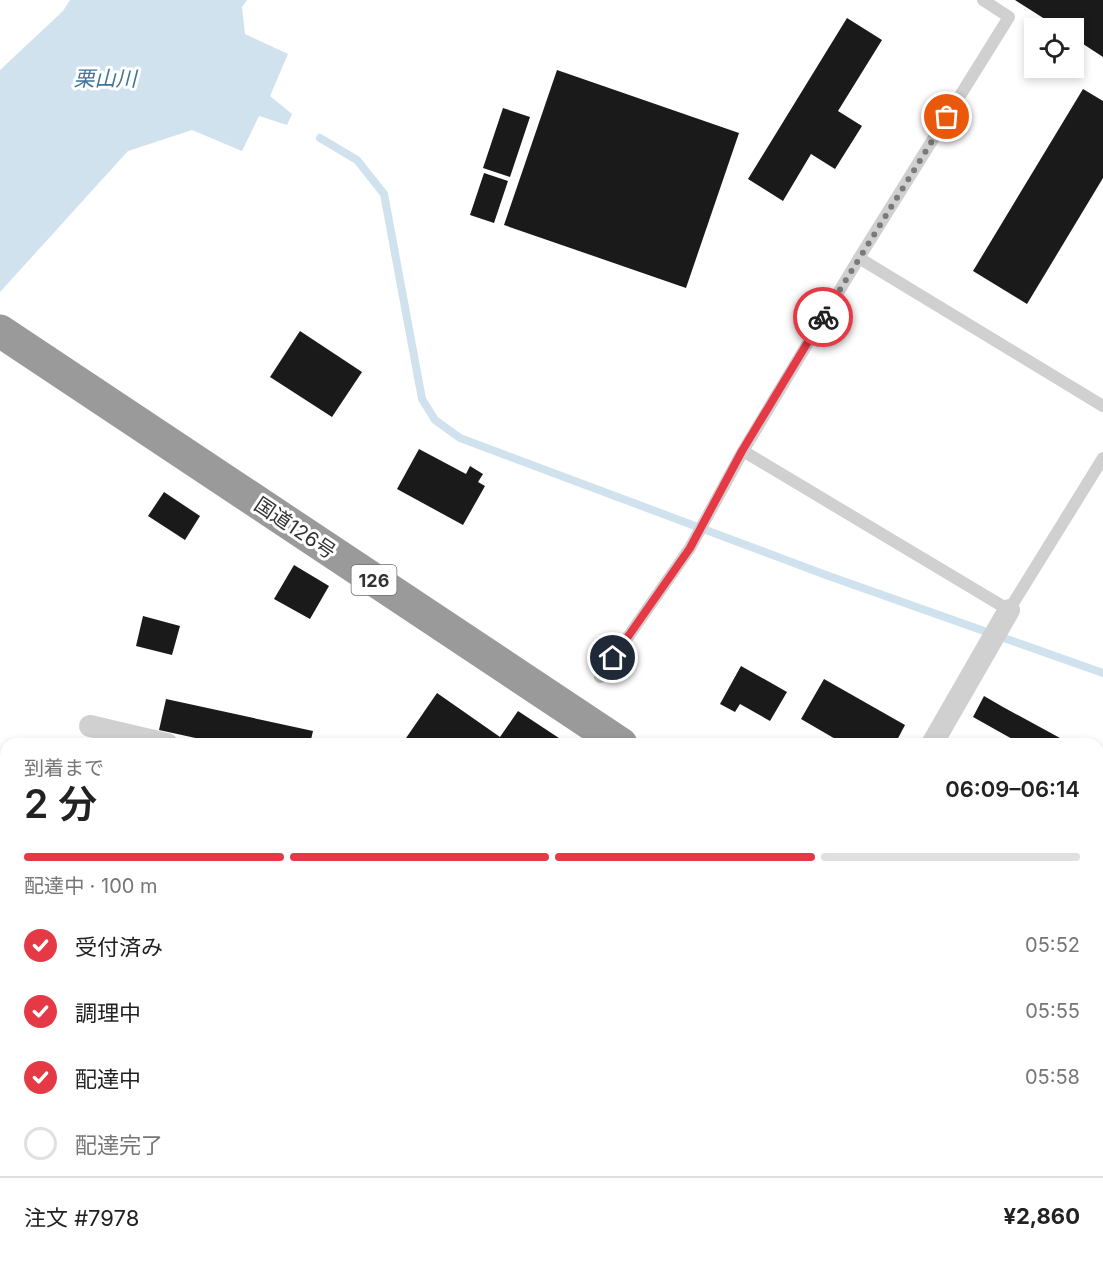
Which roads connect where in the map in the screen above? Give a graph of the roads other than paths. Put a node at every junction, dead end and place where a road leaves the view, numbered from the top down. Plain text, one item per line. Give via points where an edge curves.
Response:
1 (982, 0) edge
2 (859, 258) junction
3 (0, 331) edge
4 (1103, 406) edge
5 (742, 451) junction
6 (1103, 458) edge
7 (1009, 610) junction
8 (600, 676) dead end
9 (90, 726) dead end
10 (141, 738) edge
11 (612, 738) edge
12 (936, 738) edge

1 - 2 lane via 1009,17
2 - 4 lane
2 - 5 lane
3 - 11 highway, 国道126号 / 126
5 - 7 lane
5 - 8 lane via 690,548
6 - 7 lane
7 - 12 street
9 - 10 street

